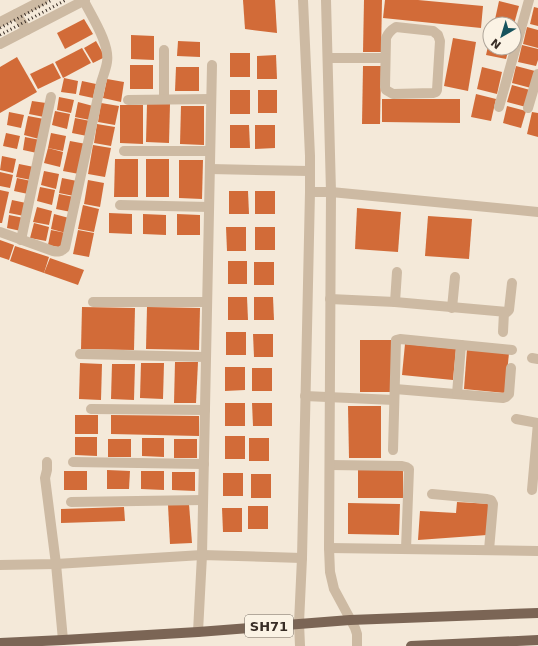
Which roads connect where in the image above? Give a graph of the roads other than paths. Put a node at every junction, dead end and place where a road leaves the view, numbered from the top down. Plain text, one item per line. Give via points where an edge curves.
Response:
1 (43, 0) edge
2 (85, 0) edge
3 (303, 0) edge
4 (326, 0) edge
5 (530, 0) edge
6 (16, 14) junction
7 (0, 22) edge
8 (27, 30) junction
9 (0, 44) edge
10 (164, 50) dead end
11 (328, 58) junction
12 (385, 58) junction
13 (212, 65) dead end
14 (538, 74) edge
15 (51, 97) dead end
16 (164, 99) junction
17 (211, 99) junction
18 (128, 100) dead end
19 (499, 108) dead end
20 (528, 108) dead end
21 (124, 151) dead end
22 (210, 151) junction
23 (210, 169) junction
24 (309, 171) junction
25 (310, 192) junction
26 (331, 192) junction
27 (120, 205) dead end
28 (209, 207) junction
29 (538, 212) edge
30 (0, 232) edge
31 (21, 240) junction
32 (397, 272) dead end
33 (455, 277) dead end
34 (512, 283) dead end
35 (330, 299) junction
36 (93, 302) dead end
37 (207, 302) junction
38 (395, 302) junction
39 (452, 308) junction
40 (504, 312) junction
41 (503, 332) dead end
42 (461, 345) junction
43 (512, 350) dead end
44 (80, 354) dead end
45 (206, 357) junction
46 (511, 368) dead end
47 (395, 389) junction
48 (458, 394) junction
49 (305, 396) junction
50 (330, 396) junction
51 (394, 400) junction
52 (92, 409) dead end
53 (205, 410) junction
54 (516, 419) dead end
55 (538, 423) edge
56 (393, 450) dead end
57 (47, 462) dead end
58 (73, 462) dead end
59 (204, 464) junction
60 (330, 465) junction
61 (532, 490) dead end
62 (432, 494) dead end
63 (203, 500) junction
64 (71, 502) dead end
65 (329, 548) junction
66 (406, 549) junction
67 (489, 550) junction
68 (538, 551) edge
69 (202, 555) junction
70 (302, 558) junction
71 (56, 564) junction
72 (0, 565) edge
73 (538, 612) edge
74 (350, 620) junction
75 (299, 624) junction
76 (198, 632) junction
77 (62, 640) junction
78 (538, 640) edge
79 (0, 643) edge
80 (300, 646) edge
81 (357, 646) edge
82 (411, 646) edge

1 - 6 street
2 - 8 street
2 - 31 street via 104,41 107,61 65,248 57,252
3 - 24 street
4 - 11 street
5 - 19 street
6 - 7 street
6 - 8 street
8 - 9 street
10 - 16 street
11 - 12 street
11 - 26 street
12 - 12 street via 385,87 390,93 436,92 440,41 436,32 396,28 391,30 386,38
13 - 17 street
14 - 20 street
15 - 31 street
16 - 17 street
16 - 18 street
17 - 22 street
21 - 22 street
22 - 23 street
23 - 24 street
23 - 28 street
24 - 25 street
25 - 26 street
25 - 49 street
26 - 29 street
26 - 35 street
27 - 28 street
28 - 37 street
30 - 31 street
32 - 38 street
33 - 39 street
34 - 40 street via 509,310
35 - 38 street
35 - 50 street
36 - 37 street
37 - 45 street
38 - 39 street
39 - 40 street
40 - 41 street
42 - 43 street
42 - 47 street via 396,340
42 - 48 street
44 - 45 street
45 - 53 street
46 - 48 street via 509,394 506,397
47 - 48 street
47 - 51 street
49 - 50 street
49 - 70 street
50 - 51 street
50 - 60 street
51 - 56 street
52 - 53 street
53 - 59 street
54 - 55 street
55 - 61 street
57 - 71 street via 45,478
58 - 59 street
59 - 63 street
60 - 65 street
60 - 66 street via 402,466 409,469
62 - 67 street via 491,500 493,503
63 - 64 street
63 - 69 street
65 - 66 street
65 - 74 street via 334,589
66 - 67 street
67 - 68 street
69 - 70 street
69 - 71 street
69 - 76 street
70 - 75 street
71 - 72 street
71 - 77 street
73 - 74 main road, SH71
74 - 75 main road, SH71
74 - 81 street via 357,634
75 - 76 main road, SH71
75 - 80 street
76 - 77 main road, SH71
77 - 79 main road, SH71
78 - 82 main road

